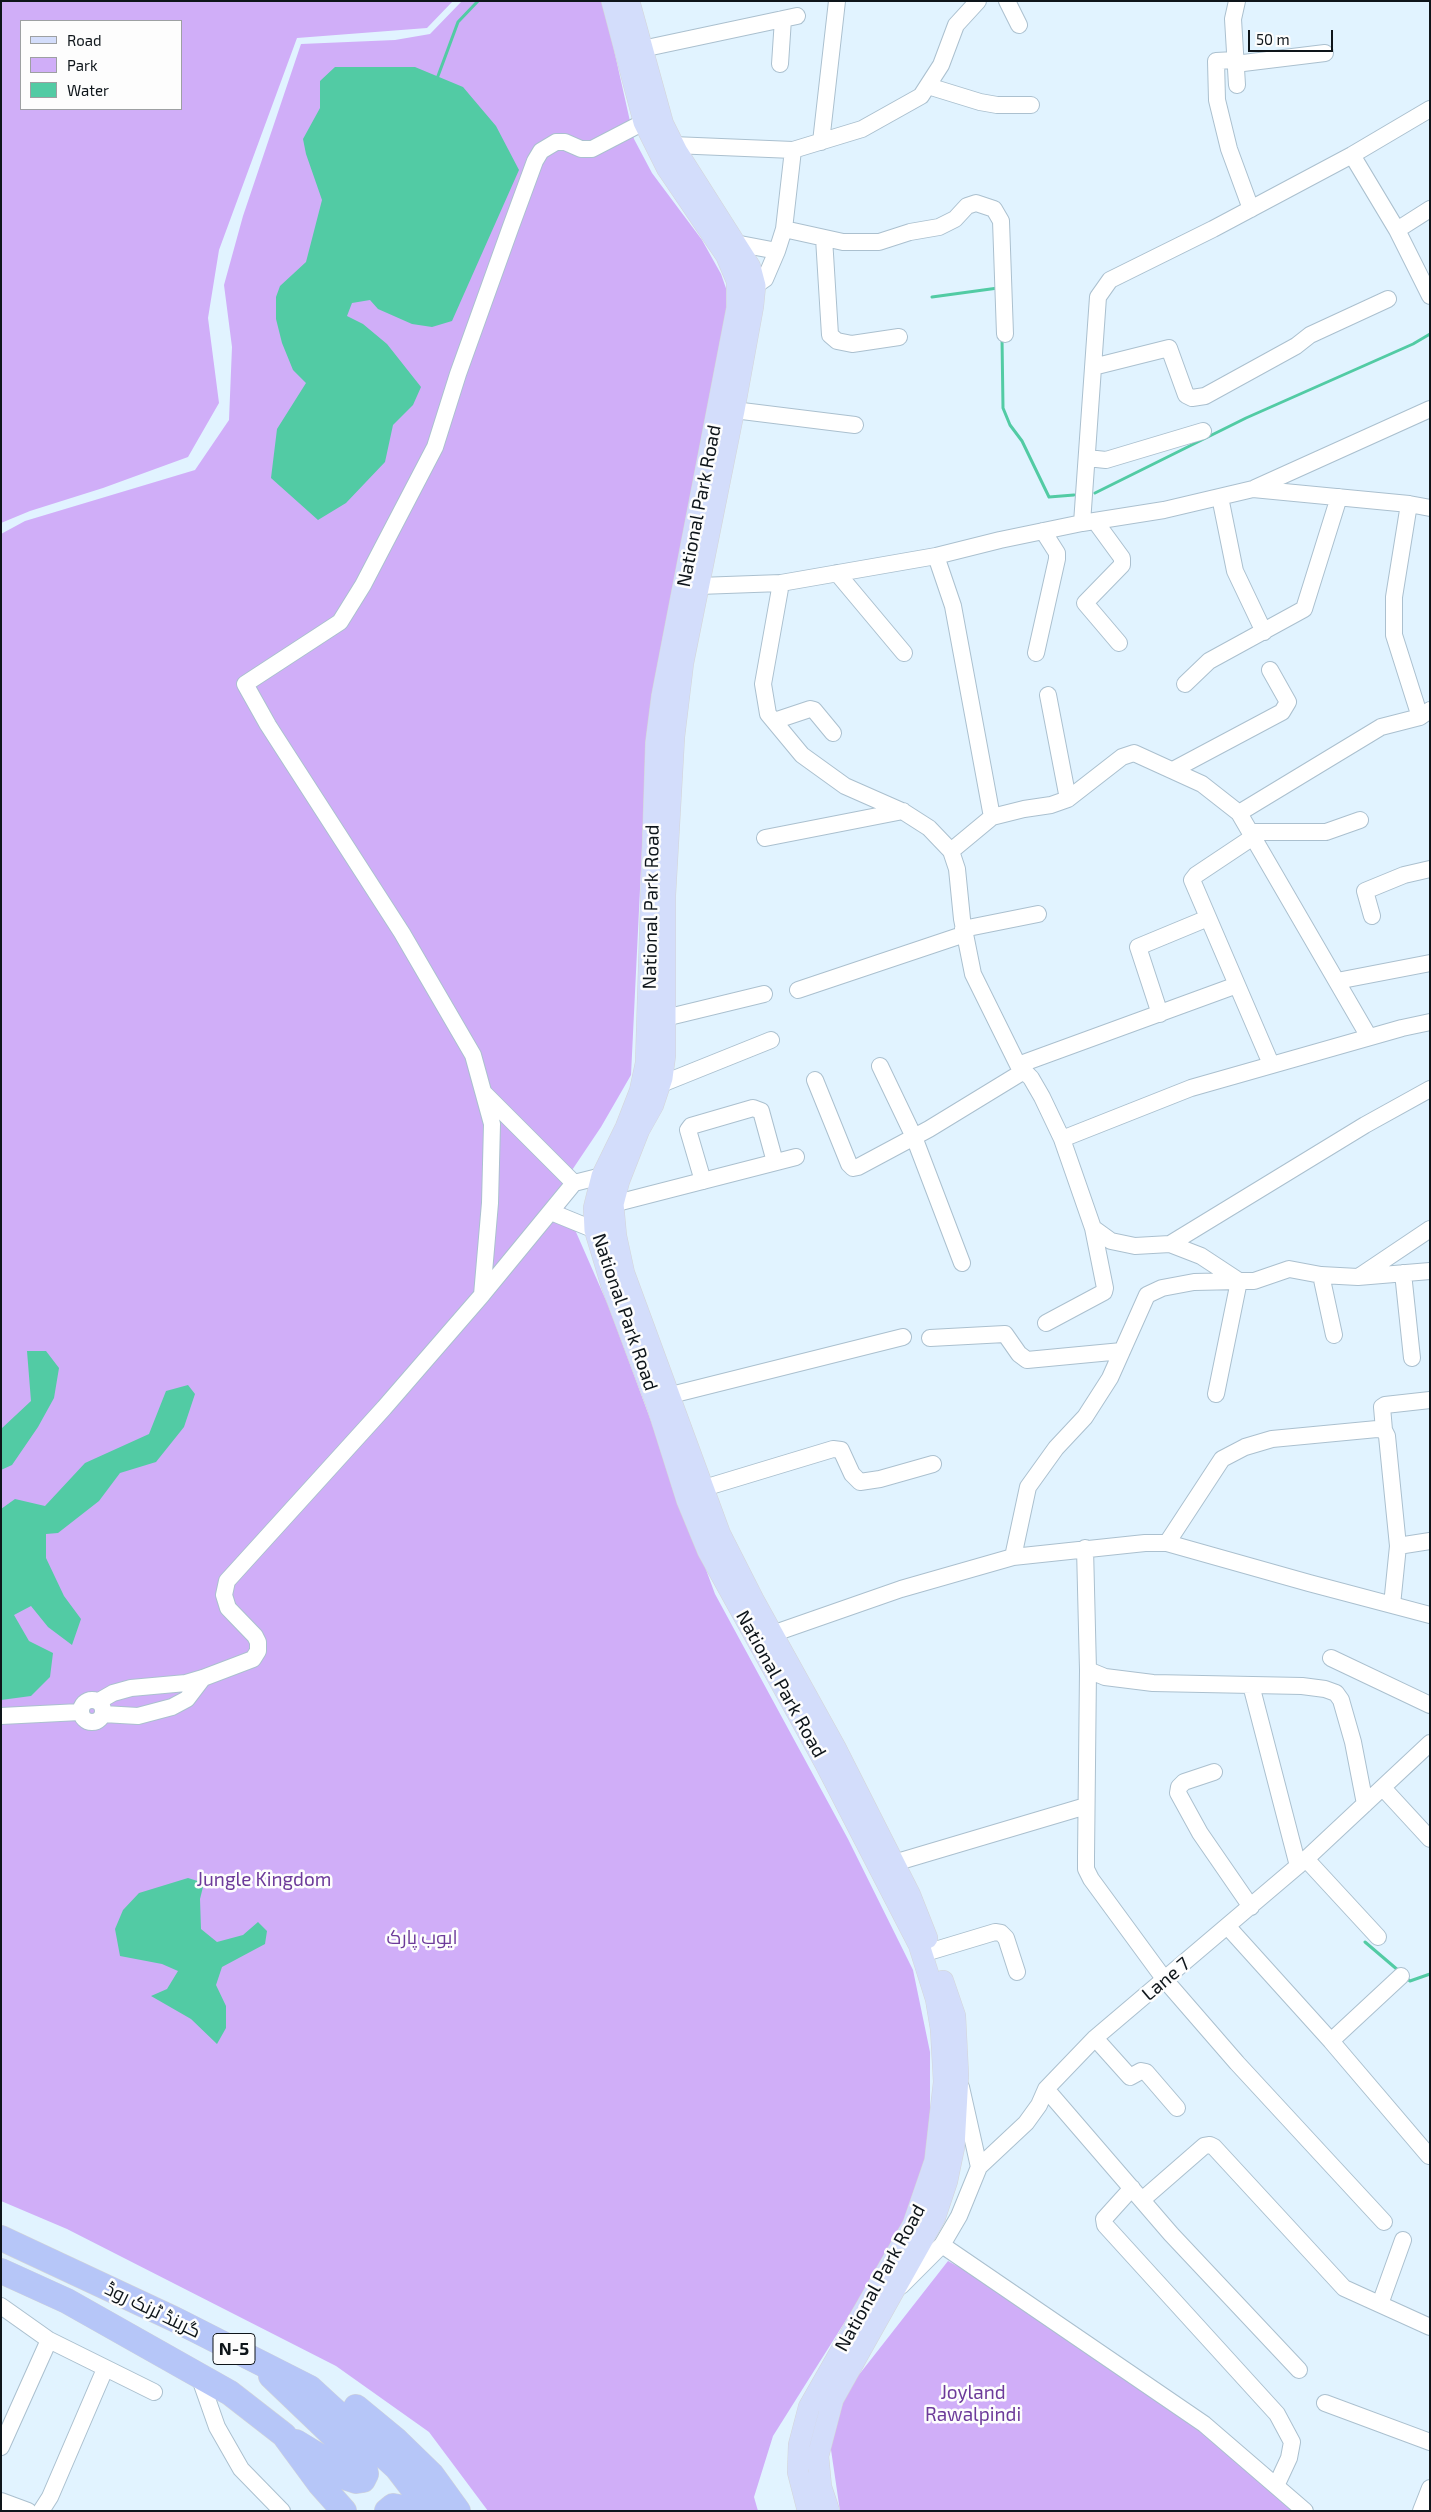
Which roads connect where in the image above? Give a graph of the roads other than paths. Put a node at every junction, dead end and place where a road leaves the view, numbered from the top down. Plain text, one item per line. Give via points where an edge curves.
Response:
1 (612, 1) edge
2 (630, 1) edge
3 (837, 1) edge
4 (978, 1) edge
5 (1007, 1) edge
6 (1237, 1) edge
7 (1019, 25) dead end
8 (642, 49) junction
9 (1325, 53) dead end
10 (1235, 62) junction
11 (780, 64) dead end
12 (1237, 85) dead end
13 (928, 86) junction
14 (1031, 105) dead end
15 (1430, 108) edge
16 (644, 122) junction
17 (821, 142) junction
18 (673, 144) junction
19 (793, 150) junction
20 (1352, 156) junction
21 (1252, 209) junction
22 (1430, 209) edge
23 (784, 229) junction
24 (1397, 230) junction
25 (824, 238) junction
26 (734, 242) junction
27 (777, 251) junction
28 (755, 286) junction
29 (1430, 296) edge
30 (1388, 299) dead end
31 (1005, 334) dead end
32 (899, 337) dead end
33 (1093, 366) junction
34 (1430, 409) edge
35 (734, 410) junction
36 (855, 425) dead end
37 (1203, 431) dead end
38 (720, 435) junction
39 (1087, 458) junction
40 (1253, 489) junction
41 (1220, 497) junction
42 (1340, 497) junction
43 (1409, 504) junction
44 (1430, 508) edge
45 (1089, 522) junction
46 (1043, 531) junction
47 (936, 556) junction
48 (837, 573) junction
49 (781, 583) junction
50 (699, 586) junction
51 (1264, 632) junction
52 (1119, 643) dead end
53 (904, 652) dead end
54 (1036, 653) dead end
55 (1270, 670) dead end
56 (1185, 684) dead end
57 (1048, 695) dead end
58 (1425, 714) edge
59 (774, 721) junction
60 (833, 733) dead end
61 (664, 765) junction
62 (1173, 770) junction
63 (1068, 799) junction
64 (903, 811) junction
65 (1238, 813) junction
66 (992, 817) junction
67 (1360, 820) dead end
68 (1251, 835) junction
69 (765, 838) dead end
70 (951, 851) junction
71 (1430, 869) edge
72 (1038, 914) dead end
73 (1372, 916) dead end
74 (1208, 918) junction
75 (964, 932) junction
76 (1430, 963) edge
77 (1336, 981) junction
78 (1237, 985) junction
79 (798, 990) dead end
80 (764, 994) dead end
81 (1160, 1014) junction
82 (665, 1018) junction
83 (1430, 1022) edge
84 (1369, 1037) junction
85 (771, 1040) dead end
86 (1271, 1064) junction
87 (880, 1066) dead end
88 (1021, 1068) junction
89 (815, 1080) dead end
90 (660, 1085) junction
91 (1430, 1089) edge
92 (485, 1094) junction
93 (914, 1137) junction
94 (1062, 1139) junction
95 (796, 1157) dead end
96 (775, 1162) junction
97 (610, 1179) junction
98 (704, 1180) junction
99 (574, 1183) junction
100 (613, 1204) junction
101 (551, 1212) junction
102 (1093, 1228) junction
103 (1430, 1229) edge
104 (595, 1230) junction
105 (1170, 1244) junction
106 (962, 1262) dead end
107 (486, 1267) junction
108 (1430, 1271) edge
109 (502, 1272) junction
110 (1403, 1273) junction
111 (1321, 1275) junction
112 (1358, 1277) junction
113 (1240, 1281) junction
114 (482, 1295) junction
115 (1046, 1323) dead end
116 (1334, 1335) dead end
117 (903, 1337) dead end
118 (930, 1338) dead end
119 (1122, 1350) junction
120 (1412, 1358) dead end
121 (1216, 1394) dead end
122 (670, 1395) junction
123 (1430, 1400) edge
124 (1384, 1430) junction
125 (934, 1464) dead end
126 (704, 1488) junction
127 (1430, 1541) edge
128 (1167, 1542) junction
129 (1398, 1546) junction
130 (1085, 1548) junction
131 (1013, 1557) junction
132 (1392, 1605) junction
133 (1430, 1615) edge
134 (772, 1634) junction
135 (1331, 1658) dead end
136 (1088, 1670) junction
137 (203, 1678) junction
138 (1250, 1685) junction
139 (1430, 1705) edge
140 (101, 1708) junction
141 (1, 1716) edge
142 (1430, 1743) edge
143 (1214, 1772) dead end
144 (1383, 1788) junction
145 (1365, 1804) junction
146 (1086, 1806) junction
147 (1430, 1839) edge
148 (1302, 1862) junction
149 (894, 1863) junction
150 (1250, 1907) junction
151 (1228, 1926) junction
152 (916, 1927) junction
153 (1378, 1938) dead end
154 (932, 1951) junction
155 (1017, 1972) dead end
156 (1401, 1976) dead end
157 (1165, 1980) junction
158 (1095, 2038) junction
159 (1331, 2041) junction
160 (958, 2075) junction
161 (1046, 2089) junction
162 (1177, 2108) dead end
163 (1429, 2156) edge
164 (979, 2167) junction
165 (1137, 2194) junction
166 (1384, 2222) dead end
167 (1, 2238) edge
168 (1403, 2240) dead end
169 (942, 2245) junction
170 (1, 2271) edge
171 (892, 2295) junction
172 (1380, 2304) junction
173 (4, 2313) edge
174 (1430, 2327) edge
175 (49, 2340) junction
176 (256, 2360) junction
177 (104, 2369) junction
178 (1299, 2370) dead end
179 (198, 2373) junction
180 (310, 2388) junction
181 (154, 2392) dead end
182 (1325, 2403) dead end
183 (284, 2435) junction
184 (3, 2441) edge
185 (1430, 2442) edge
186 (1276, 2486) junction
187 (1430, 2488) edge
188 (1, 2501) edge
189 (28, 2511) edge
190 (41, 2511) edge
191 (282, 2511) edge
192 (344, 2511) edge
193 (387, 2511) edge
194 (407, 2511) edge
195 (430, 2511) edge
196 (458, 2511) edge
197 (808, 2511) edge
198 (829, 2511) edge
199 (1305, 2511) edge
200 (1421, 2511) edge

1 - 16 main road, National Park Road
2 - 8 main road, National Park Road
3 - 17 street
4 - 13 street via 956,25 941,65
5 - 7 street
6 - 10 street
8 - 11 street via 790,18
8 - 18 main road, National Park Road via 663,124
9 - 10 street
10 - 12 street
10 - 21 street via 1216,61 1217,100 1229,148
13 - 14 street via 980,102
13 - 17 street via 921,96 893,113 862,129
15 - 20 street
16 - 38 main road, National Park Road via 667,168 726,255 737,281 736,318
16 - 92 street via 592,149 556,142 541,151 510,229 435,447 363,585 340,622 245,684 402,933 473,1055
17 - 19 street
18 - 19 street
18 - 26 main road, National Park Road
19 - 23 street
20 - 21 street
20 - 24 street
21 - 33 street via 1110,280 1098,297
22 - 24 street
23 - 25 street
23 - 27 street
24 - 29 street
25 - 31 street via 843,242 879,242 939,227 976,203 994,209 1001,221
25 - 32 street via 830,335 837,341 852,344
26 - 27 street
26 - 28 main road, National Park Road via 750,267
27 - 28 street via 765,278
28 - 35 main road, National Park Road
30 - 33 street via 1310,335 1205,396 1192,398 1186,395 1168,348
33 - 39 street
34 - 40 street
35 - 36 street
35 - 38 main road, National Park Road
37 - 39 street via 1106,460
38 - 50 main road, National Park Road
38 - 61 main road, National Park Road via 662,696
39 - 45 street
40 - 41 street
40 - 42 street
41 - 45 street
41 - 51 street via 1235,571
42 - 43 street
42 - 51 street via 1304,609
43 - 44 street
43 - 58 street via 1394,597 1394,635
45 - 46 street
45 - 52 street via 1122,558 1122,565 1085,603
46 - 47 street
46 - 54 street via 1058,559
47 - 48 street
47 - 66 street via 953,606
48 - 49 street
48 - 53 street
49 - 50 street
49 - 59 street via 763,684 768,714
50 - 61 main road, National Park Road
51 - 56 street via 1209,661
55 - 62 street via 1288,702 1282,712
57 - 63 street
58 - 65 street via 1381,727
59 - 60 street via 810,709
59 - 64 street via 802,755 845,786
61 - 82 main road, National Park Road
61 - 97 main road, National Park Road via 646,1063 640,1091
62 - 63 street via 1134,753 1127,754
62 - 65 street via 1202,784
63 - 66 street
64 - 69 street
64 - 70 street via 929,828
65 - 68 street
66 - 70 street
67 - 68 street via 1326,832
68 - 74 street via 1192,880
68 - 77 street
70 - 75 street via 957,869
71 - 73 street via 1404,875 1365,891
72 - 75 street
74 - 78 street
74 - 81 street via 1138,947
75 - 79 street
75 - 88 street via 973,974
76 - 77 street
77 - 84 street
78 - 81 street
78 - 86 street
80 - 82 street
81 - 88 street
82 - 90 main road, National Park Road via 665,1055
83 - 84 street
84 - 86 street
85 - 90 street
86 - 94 street via 1191,1088
87 - 93 street
88 - 93 street
88 - 94 street via 1035,1084
89 - 93 street via 853,1168
90 - 97 main road, National Park Road via 653,1105
91 - 105 street
92 - 99 street
92 - 107 street via 492,1124
93 - 106 street
94 - 102 street
95 - 96 street
96 - 98 street
96 - 98 street via 761,1111 753,1108 691,1126 688,1130
97 - 99 street
97 - 100 main road, National Park Road
97 - 104 main road, National Park Road via 594,1208
98 - 100 street
99 - 101 street
100 - 122 main road, National Park Road via 624,1273
101 - 104 street
101 - 109 street
102 - 105 street via 1111,1241 1135,1246
102 - 115 street via 1104,1292
103 - 112 street
104 - 152 main road, National Park Road via 687,1500 708,1551
105 - 113 street via 1201,1256
107 - 109 street
107 - 114 street
108 - 110 street
109 - 114 street
110 - 112 street
110 - 120 street
111 - 112 street
111 - 113 street via 1288,1269 1254,1281
111 - 116 street
113 - 119 street via 1194,1282 1162,1288 1147,1295
113 - 121 street
114 - 137 street via 227,1581 224,1595 228,1608 255,1636 258,1651 252,1659
117 - 122 street
118 - 119 street via 1005,1334 1019,1354 1028,1360
119 - 131 street via 1110,1378 1085,1417 1056,1448 1028,1487
122 - 126 main road, National Park Road
123 - 124 street via 1385,1405 1382,1407
124 - 128 street via 1272,1438 1245,1447 1222,1459
124 - 129 street
125 - 126 street via 860,1482 852,1474 841,1450 833,1450
126 - 134 main road, National Park Road via 720,1534
127 - 129 street
128 - 130 street
128 - 132 street
129 - 132 street
130 - 131 street
130 - 136 street
131 - 134 street
132 - 133 street
134 - 149 main road, National Park Road
135 - 139 street
136 - 138 street via 1105,1677 1153,1683
136 - 146 street
137 - 140 street via 113,1693
137 - 140 street via 187,1700 172,1707 138,1716
138 - 145 street via 1302,1686 1336,1693 1353,1742
138 - 148 street
140 - 141 street via 86,1701 80,1712
142 - 144 street, Lane 7
143 - 150 street via 1184,1782 1178,1793
144 - 145 street, Lane 7
144 - 147 street
145 - 148 street, Lane 7
146 - 149 street
146 - 157 street via 1086,1869
148 - 150 street, Lane 7
148 - 153 street
149 - 152 main road, National Park Road
150 - 151 street, Lane 7
151 - 157 street, Lane 7
151 - 159 street
152 - 154 main road, National Park Road
152 - 197 main road, National Park Road via 941,2029 944,2082 935,2161 913,2225 809,2407 799,2445 798,2472
154 - 155 street via 994,1932 1001,1933 1006,1938
154 - 160 main road, National Park Road via 955,2016
156 - 159 street
157 - 158 street, Lane 7
157 - 166 street
158 - 161 street, Lane 7
158 - 162 street via 1130,2077 1141,2070 1146,2072
159 - 163 street
160 - 164 street
160 - 171 main road, National Park Road via 954,2147 947,2181 935,2216
161 - 164 street, Lane 7 via 1040,2105 1026,2124
161 - 165 street
164 - 169 street, Lane 7 via 959,2216
165 - 172 street via 1204,2146 1210,2145 1344,2288
165 - 178 street
165 - 186 street via 1104,2219 1105,2225 1277,2414 1292,2442 1289,2458
167 - 176 highway, گرینڈ ٹرنک روڈ / N-5
168 - 172 street
169 - 171 street, Lane 7
169 - 186 street via 1204,2424
170 - 179 highway, گرینڈ ٹرنک روڈ / N-5 via 66,2301
171 - 198 main road, National Park Road via 833,2399 822,2436 818,2456 820,2487
172 - 174 street
173 - 175 street
175 - 177 street
175 - 184 street
176 - 180 highway, گرینڈ ٹرنک روڈ / N-5
176 - 183 highway via 364,2465 366,2474 363,2480 347,2478
177 - 181 street
177 - 190 street via 50,2497
179 - 183 highway, گرینڈ ٹرنک روڈ / N-5 via 259,2413
179 - 191 street via 217,2427 240,2469
180 - 195 highway, گرینڈ ٹرنک روڈ / N-5 via 397,2468
180 - 196 highway via 352,2404 396,2440 432,2475
182 - 185 street
183 - 192 highway, گرینڈ ٹرنک روڈ / N-5
186 - 199 street
187 - 200 street
188 - 189 street
193 - 194 highway via 393,2506

